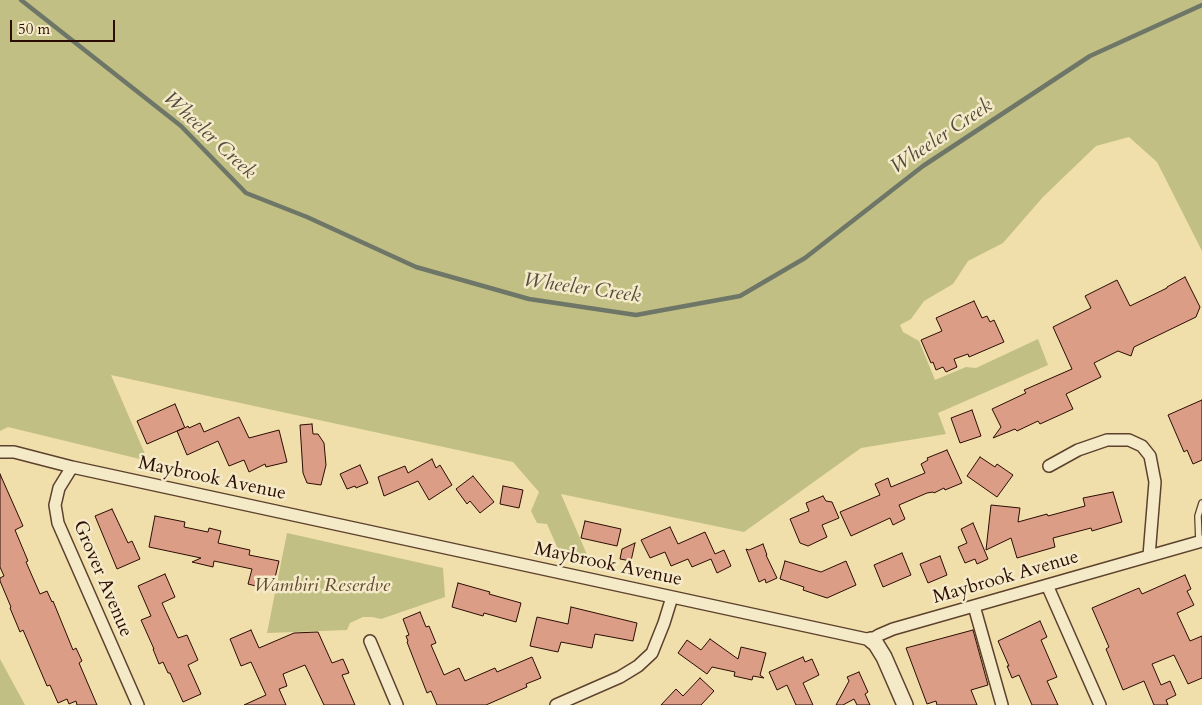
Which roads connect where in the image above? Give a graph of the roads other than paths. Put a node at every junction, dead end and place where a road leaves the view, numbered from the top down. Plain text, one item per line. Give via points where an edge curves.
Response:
1 (0, 452) edge
2 (1049, 466) dead end
3 (72, 467) junction
4 (1202, 503) edge
5 (1201, 543) edge
6 (1149, 556) junction
7 (1047, 584) junction
8 (672, 597) junction
9 (974, 606) junction
10 (872, 640) junction
11 (370, 641) dead end
12 (138, 705) edge
13 (397, 705) edge
14 (556, 705) edge
15 (905, 705) edge
16 (1002, 705) edge
17 (1100, 705) edge

1 - 3 street, Maybrook Avenue via 14,452
2 - 6 street via 1078,450 1107,440 1129,440 1142,446 1150,456 1155,482
3 - 8 street, Maybrook Avenue
3 - 12 street, Grover Avenue via 59,488 55,505 58,523
4 - 5 lane via 1198,516
5 - 6 street, Maybrook Avenue
6 - 7 street, Maybrook Avenue
7 - 9 street, Maybrook Avenue
7 - 17 street
8 - 10 street, Maybrook Avenue
8 - 14 street via 652,653 620,677
9 - 10 street, Maybrook Avenue via 893,629
9 - 16 street
10 - 15 street via 884,658
11 - 13 street

